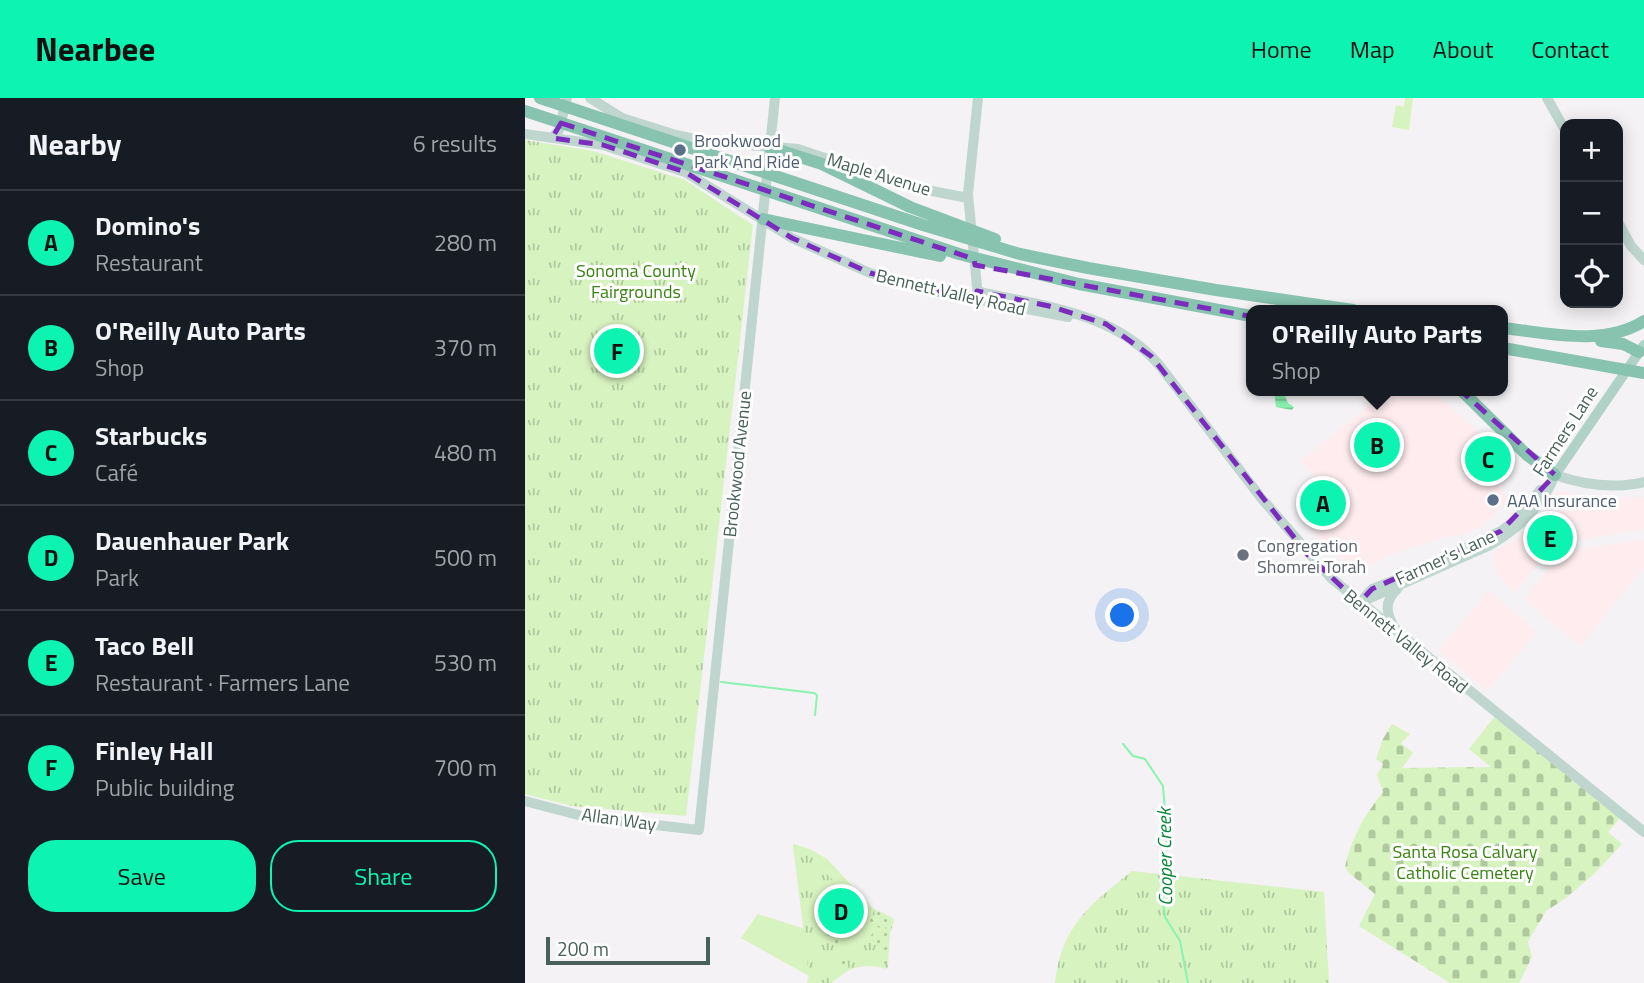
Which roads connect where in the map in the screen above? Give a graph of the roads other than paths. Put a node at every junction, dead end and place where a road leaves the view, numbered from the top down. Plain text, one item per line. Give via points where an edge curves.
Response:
1 (540, 98) edge
2 (566, 98) edge
3 (590, 98) edge
4 (775, 98) edge
5 (978, 98) edge
6 (1547, 98) edge
7 (525, 111) edge
8 (1560, 121) edge
9 (525, 134) edge
10 (552, 138) junction
11 (769, 147) junction
12 (968, 198) junction
13 (763, 219) junction
14 (957, 230) junction
15 (1623, 231) edge
16 (959, 258) junction
17 (1644, 260) edge
18 (1216, 290) junction
19 (978, 296) junction
20 (1290, 305) edge
21 (1319, 305) edge
22 (1246, 315) edge
23 (1644, 321) edge
24 (1508, 328) edge
25 (1573, 335) junction
26 (1508, 349) edge
27 (1641, 349) edge
28 (1644, 373) edge
29 (1467, 396) edge
30 (1555, 475) junction
31 (1644, 482) edge
32 (1403, 583) junction
33 (1359, 603) junction
34 (1400, 636) junction
35 (525, 800) edge
36 (699, 830) joint
37 (1644, 832) edge

1 - 14 highway
2 - 10 street via 559,130
3 - 11 street, Maple Avenue via 622,118 676,135
4 - 11 street, Brookwood Avenue
5 - 12 street
6 - 8 street
7 - 16 highway
9 - 10 street, Bennett Valley Road
10 - 13 street, Bennett Valley Road via 603,145 678,169
11 - 12 street, Maple Avenue via 806,151 911,187
11 - 13 street, Brookwood Avenue
11 - 14 highway via 831,167
12 - 19 street
13 - 16 highway
13 - 19 street, Bennett Valley Road via 792,238 860,269 916,287
13 - 36 street, Brookwood Avenue
14 - 18 highway via 1138,276
15 - 17 street
16 - 22 highway
18 - 20 highway
18 - 21 highway
19 - 33 street, Bennett Valley Road via 1112,328 1137,343 1308,555
23 - 25 highway via 1613,334
24 - 25 highway
25 - 27 highway
26 - 28 highway
27 - 30 main road, Farmers Lane
29 - 30 highway via 1527,455
30 - 31 street via 1605,486
30 - 32 street, Farmers Lane via 1529,515 1503,537
30 - 33 street, Farmer's Lane via 1501,531 1371,589
32 - 33 street, Farmers Lane
32 - 34 street via 1387,605 1387,616
33 - 34 street, Bennett Valley Road
34 - 37 street, Bennett Valley Road
35 - 36 street, Allan Way via 586,817

